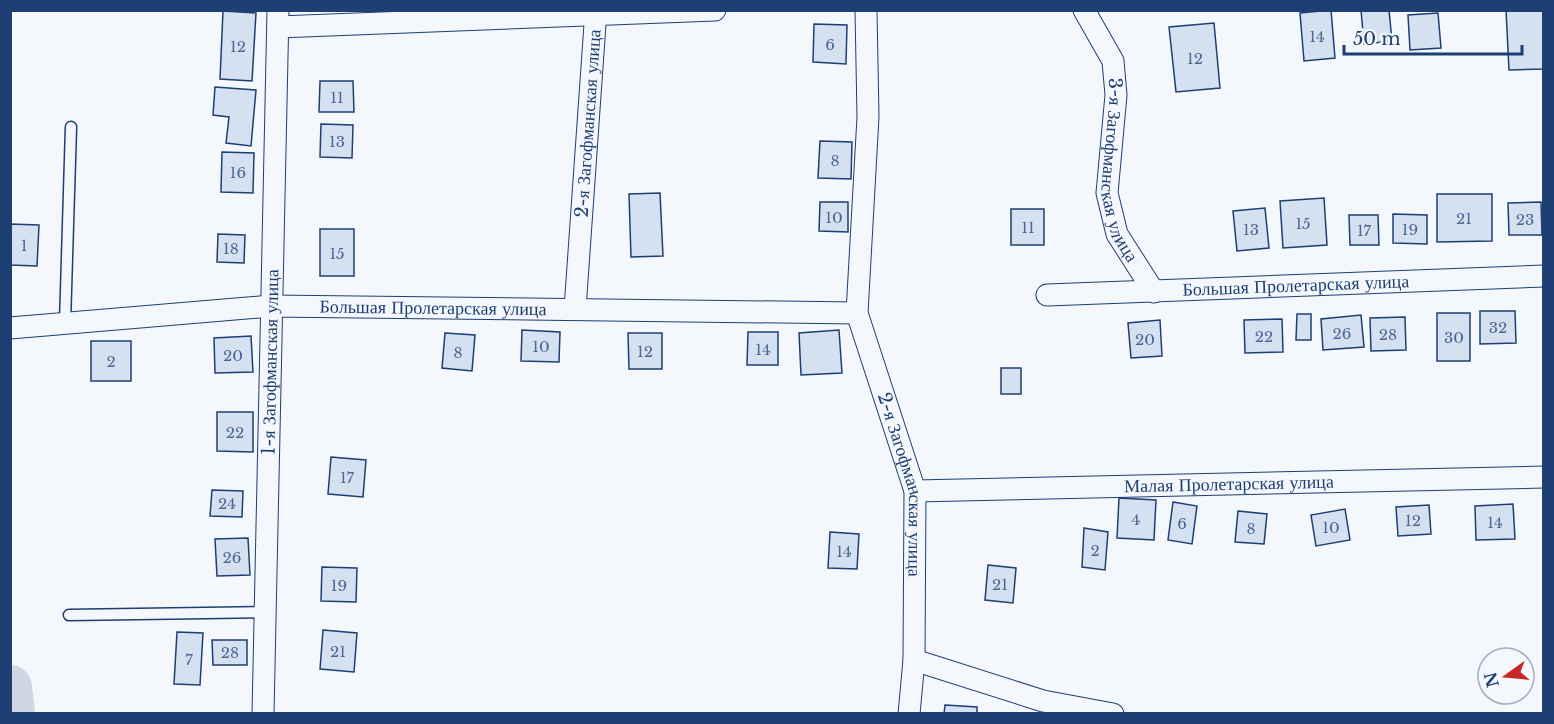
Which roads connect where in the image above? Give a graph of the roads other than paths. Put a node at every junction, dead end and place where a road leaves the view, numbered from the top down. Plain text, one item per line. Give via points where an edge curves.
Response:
1 (715, 10) edge
2 (866, 10) edge
3 (1084, 10) edge
4 (596, 14) edge
5 (278, 19) edge
6 (70, 127) dead end
7 (1544, 276) edge
8 (1154, 292) junction
9 (1047, 295) dead end
10 (271, 306) junction
11 (575, 309) junction
12 (857, 313) junction
13 (65, 323) junction
14 (10, 328) edge
15 (1544, 477) edge
16 (915, 491) junction
17 (265, 612) junction
18 (69, 615) dead end
19 (914, 660) junction
20 (263, 714) edge
21 (909, 714) edge
22 (1113, 714) edge

1 - 4 street
2 - 12 street via 868,117
3 - 8 street, 3-я Загофманская улица via 1113,61 1116,95 1107,193 1117,234
4 - 5 street
4 - 11 street, 2-я Загофманская улица
5 - 10 street, 1-я Загофманская улица
6 - 13 lane
7 - 8 street, Большая Пролетарская улица
8 - 9 street, Большая Пролетарская улица
10 - 11 street, Большая Пролетарская улица
10 - 13 street, Большая Пролетарская улица
10 - 17 street, 1-я Загофманская улица
11 - 12 street, Большая Пролетарская улица
12 - 16 street, 2-я Загофманская улица
13 - 14 street, Большая Пролетарская улица
15 - 16 street, Малая Пролетарская улица
16 - 19 street, 2-я Загофманская улица
17 - 18 lane
17 - 20 street, 1-я Загофманская улица
19 - 21 street, 2-я Загофманская улица
19 - 22 street via 1043,701

